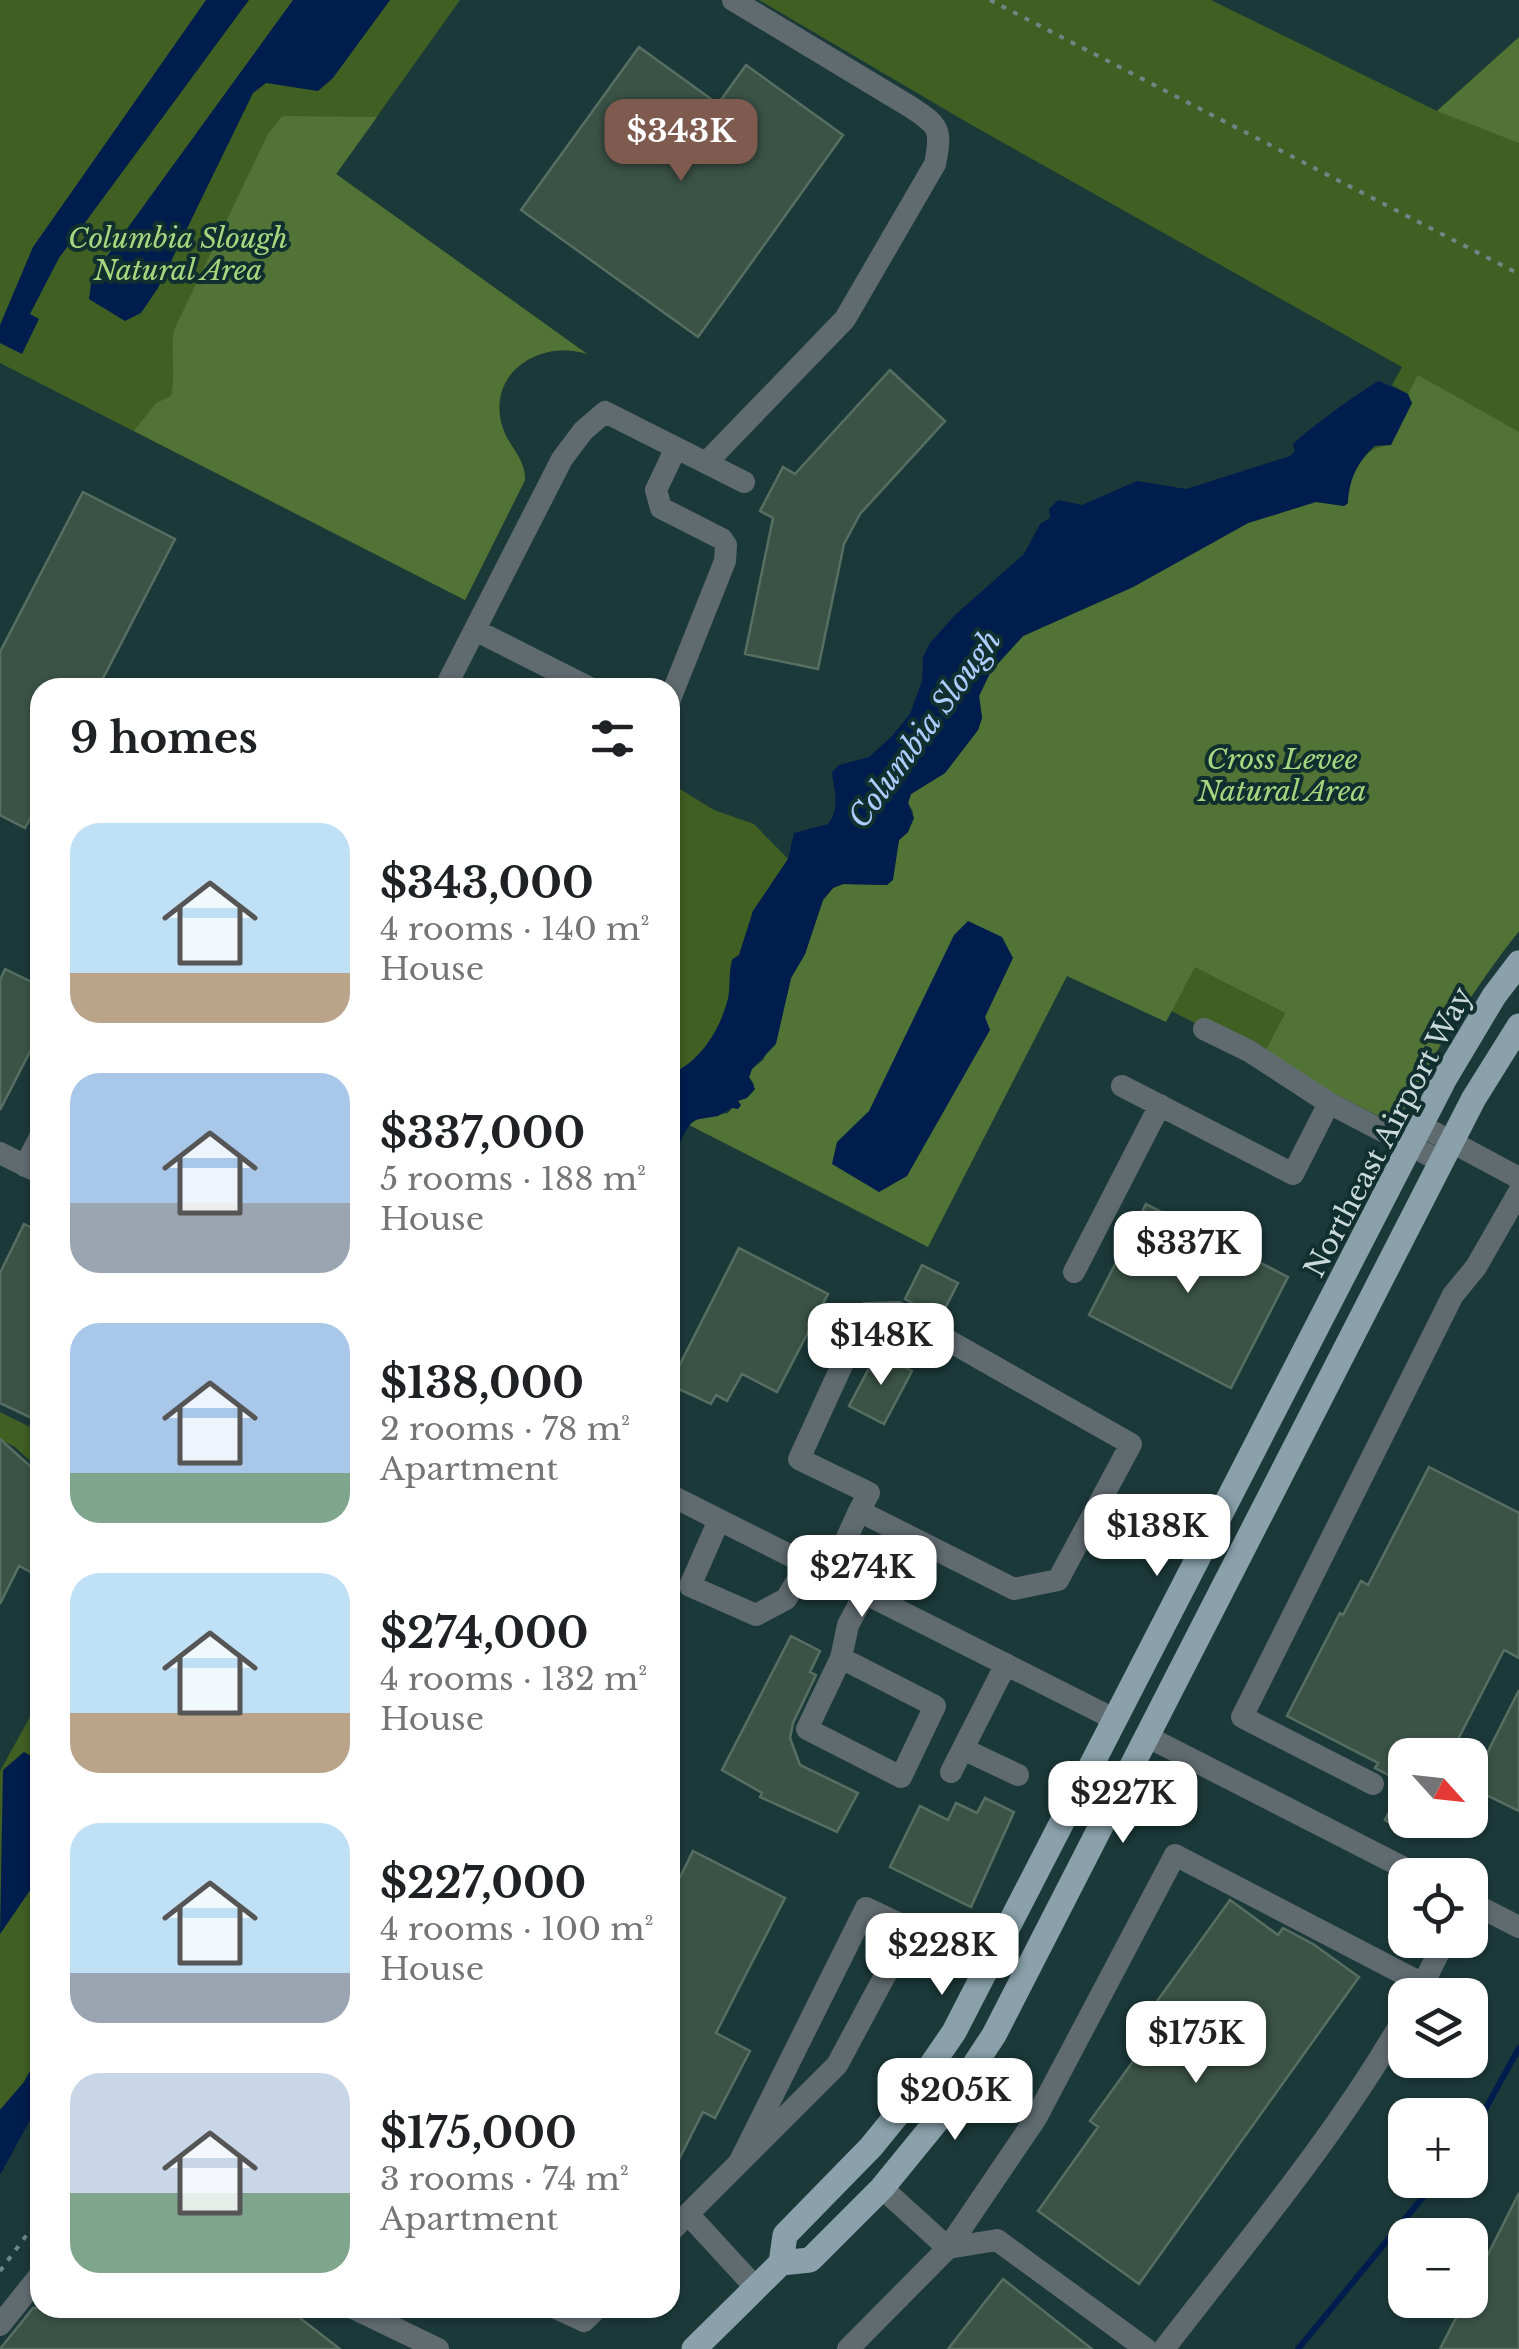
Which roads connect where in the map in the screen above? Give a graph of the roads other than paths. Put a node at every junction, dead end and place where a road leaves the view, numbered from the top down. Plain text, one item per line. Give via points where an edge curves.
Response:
1 (733, 0) edge
2 (676, 448) junction
3 (706, 463) junction
4 (744, 482) dead end
5 (475, 630) junction
6 (451, 678) edge
7 (570, 678) edge
8 (678, 678) edge
9 (1519, 962) edge
10 (1519, 1026) edge
11 (1204, 1030) dead end
12 (1122, 1086) dead end
13 (1329, 1102) junction
14 (1160, 1105) junction
15 (1415, 1135) junction
16 (1447, 1152) junction
17 (0, 1153) edge
18 (30, 1169) edge
19 (1519, 1178) edge
20 (1519, 1192) edge
21 (1074, 1272) dead end
22 (680, 1499) edge
23 (859, 1512) junction
24 (719, 1520) junction
25 (808, 1563) junction
26 (830, 1575) junction
27 (866, 1593) junction
28 (841, 1658) junction
29 (1006, 1664) junction
30 (1116, 1720) junction
31 (1148, 1736) junction
32 (963, 1749) junction
33 (951, 1772) dead end
34 (1018, 1775) dead end
35 (1373, 1784) dead end
36 (1388, 1860) edge
37 (1488, 1911) edge
38 (1519, 1926) edge
39 (1400, 1978) edge
40 (1388, 2045) edge
41 (740, 2160) junction
42 (882, 2188) junction
43 (688, 2214) junction
44 (680, 2222) edge
45 (948, 2248) junction
46 (781, 2263) junction
47 (30, 2288) edge
48 (756, 2288) junction
49 (374, 2318) edge
50 (0, 2325) edge
51 (438, 2349) edge
52 (694, 2349) edge
53 (848, 2349) edge
54 (1146, 2349) edge
55 (1164, 2349) edge

1 - 3 street via 932,121 940,136 935,164 846,319
2 - 3 street
2 - 5 street via 605,412 582,431
2 - 8 street via 656,490 661,508 726,545
3 - 4 street
5 - 6 street
5 - 7 street
9 - 15 main road, Northeast Airport Way
10 - 16 main road, Northeast Airport Way
11 - 13 street
12 - 14 street
13 - 14 street via 1293,1174
13 - 15 street
14 - 21 street
15 - 16 street
15 - 30 main road, Northeast Airport Way
16 - 19 street
16 - 31 main road, Northeast Airport Way
17 - 18 street
20 - 35 street via 1453,1295 1242,1718
22 - 24 street
23 - 23 street via 1014,1589 1058,1580 1131,1444 898,1312 866,1313 799,1459 869,1493
23 - 26 street
24 - 25 street
24 - 25 street via 690,1586 756,1614 786,1599
25 - 26 street
26 - 27 street
27 - 28 street
27 - 29 street
28 - 28 street via 807,1729 901,1777 936,1706
29 - 30 street
29 - 32 street
30 - 31 main road
30 - 46 main road, Northeast Airport Way via 954,2032 888,2126 786,2235
31 - 36 street
31 - 42 main road, Northeast Airport Way via 994,2034 940,2117
32 - 33 street
32 - 34 street
37 - 38 street
39 - 45 street via 1174,1855 1036,2118
40 - 55 street via 1308,2163
41 - 41 street via 838,2065 910,1929 866,1908
41 - 43 street
42 - 45 street
42 - 46 main road, Northeast Airport Way via 810,2260
43 - 44 street
43 - 48 street
45 - 53 street
45 - 54 street via 997,2240
46 - 48 main road, Northeast Airport Way
47 - 50 street
48 - 52 main road, Northeast Airport Way
49 - 51 street

